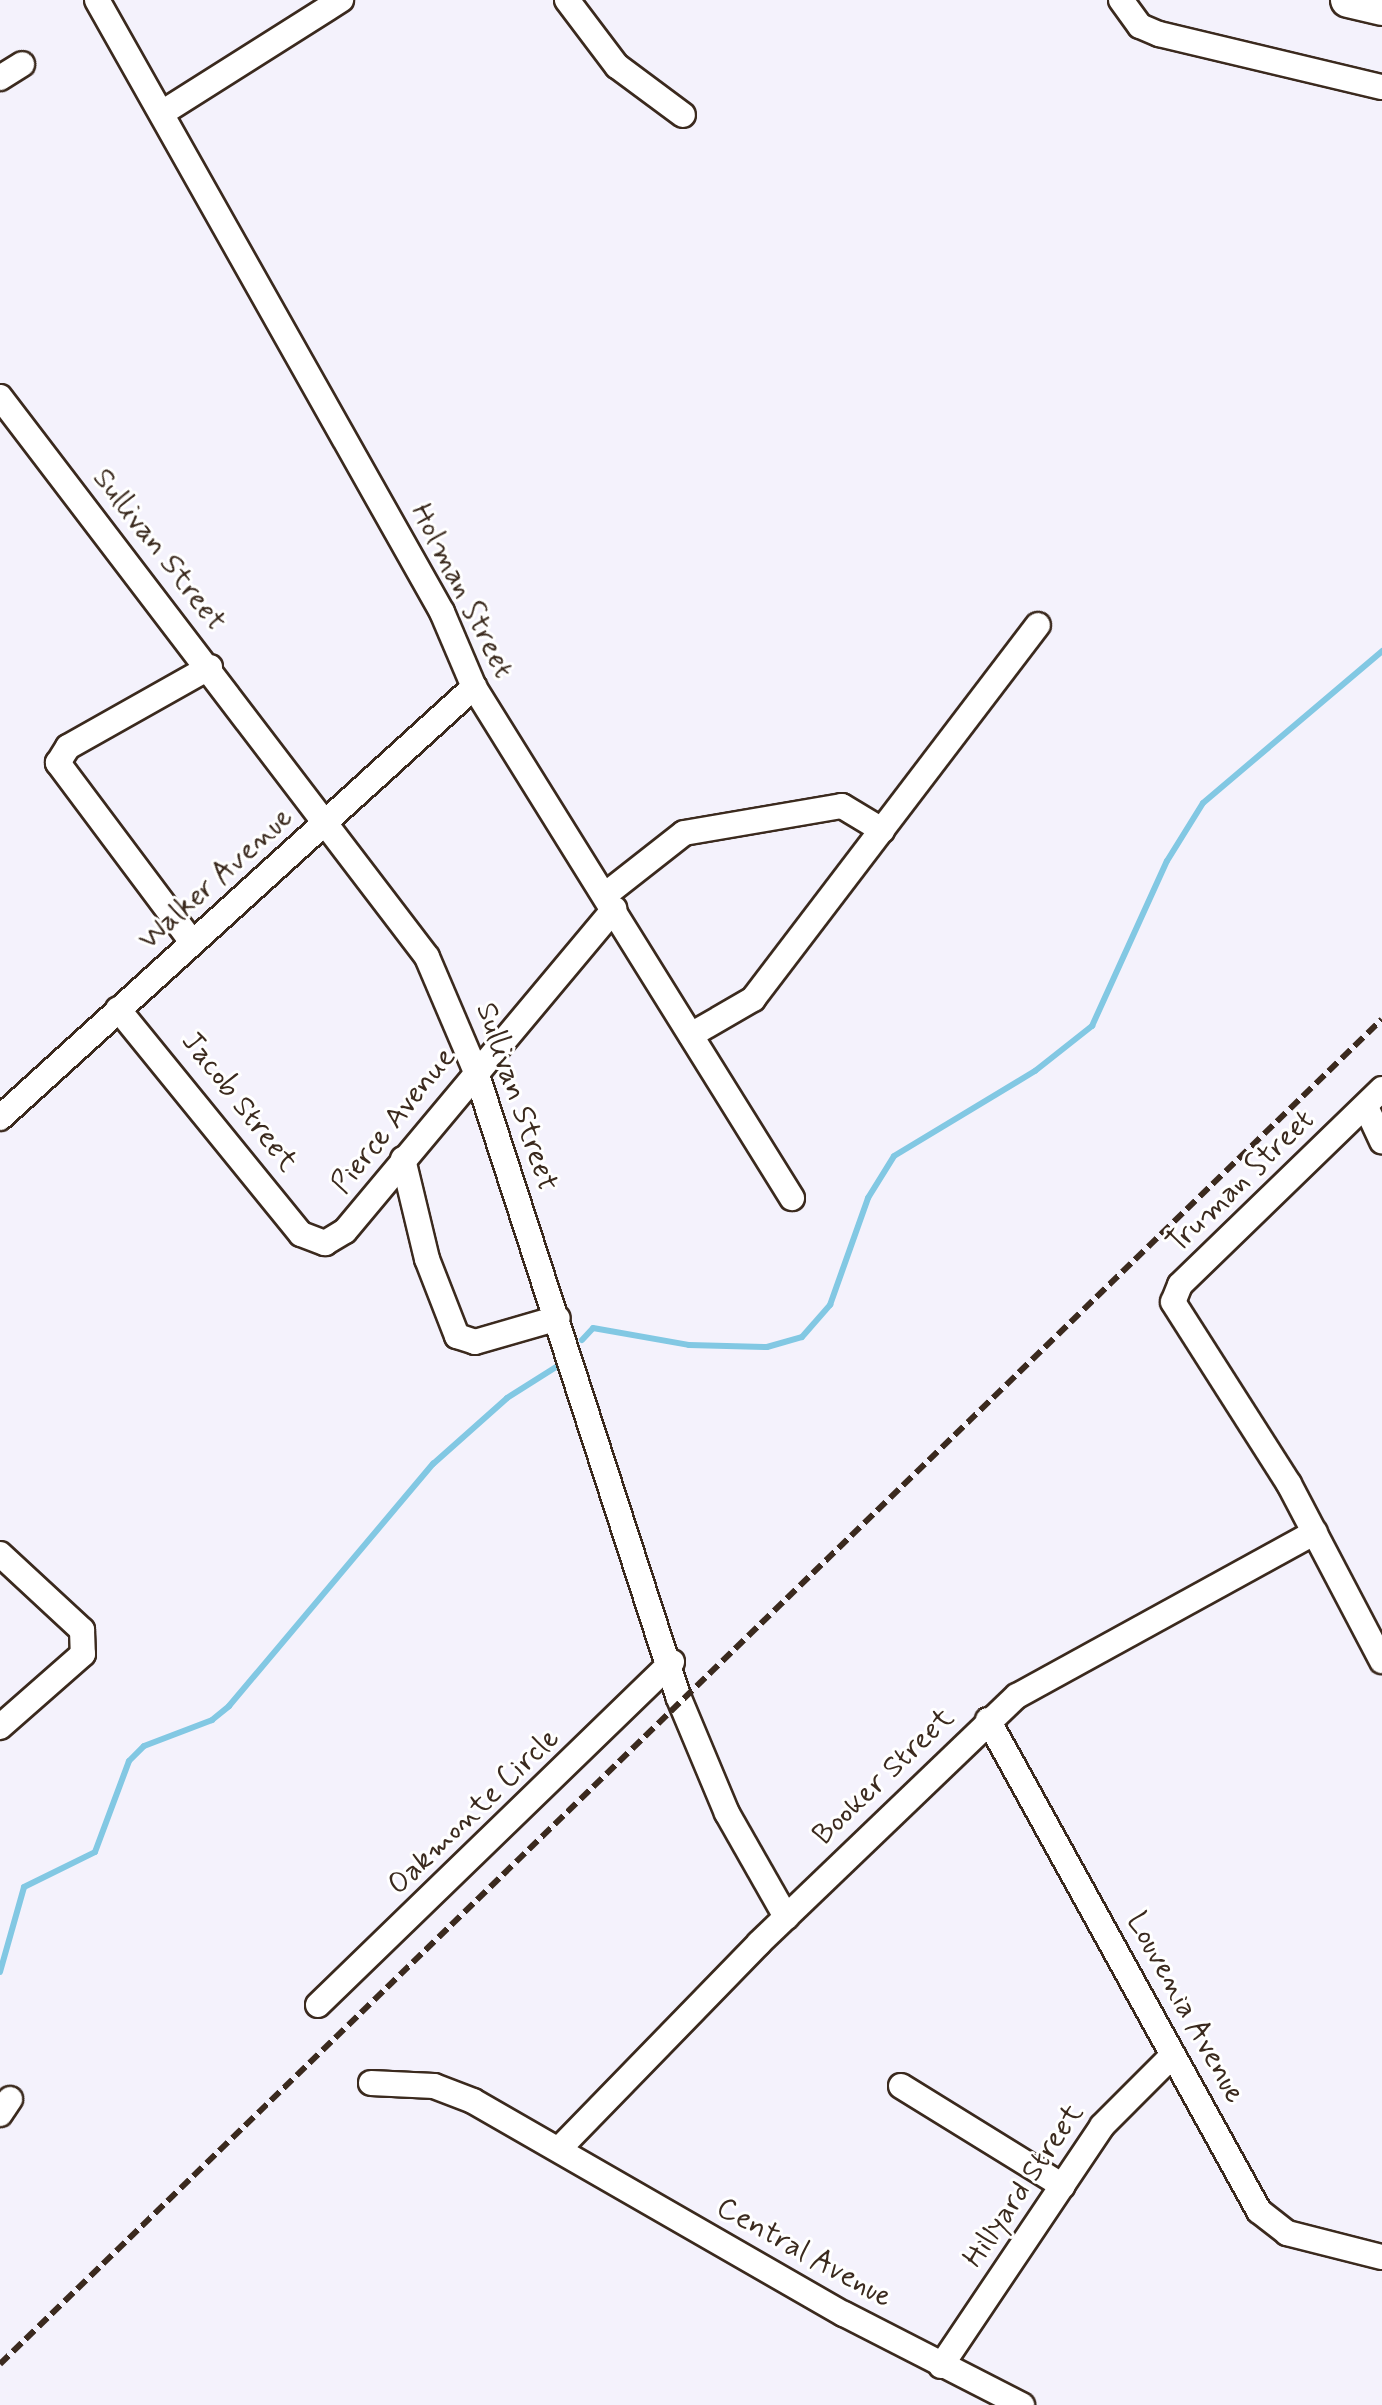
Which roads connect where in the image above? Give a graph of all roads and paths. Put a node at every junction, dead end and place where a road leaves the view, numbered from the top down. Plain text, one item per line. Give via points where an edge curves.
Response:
1 (97, 0) edge
2 (341, 0) edge
3 (567, 0) edge
4 (1121, 0) edge
5 (1348, 0) edge
6 (1382, 8) edge
7 (22, 64) dead end
8 (0, 78) edge
9 (1382, 87) edge
10 (162, 113) junction
11 (683, 115) dead end
12 (0, 397) edge
13 (1038, 625) dead end
14 (210, 667) junction
15 (474, 687) junction
16 (329, 821) junction
17 (882, 830) junction
18 (609, 902) junction
19 (192, 942) junction
20 (118, 1009) junction
21 (691, 1035) junction
22 (476, 1072) junction
23 (1374, 1098) edge
24 (0, 1118) edge
25 (1382, 1141) edge
26 (403, 1159) junction
27 (792, 1198) dead end
28 (306, 1238) joint
29 (558, 1318) junction
30 (1315, 1532) junction
31 (0, 1554) edge
32 (1382, 1661) edge
33 (672, 1662) junction
34 (988, 1720) junction
35 (0, 1727) edge
36 (786, 1917) junction
37 (318, 2005) dead end
38 (1173, 2055) junction
39 (371, 2083) dead end
40 (901, 2086) dead end
41 (559, 2149) junction
42 (1063, 2186) junction
43 (1382, 2257) edge
44 (941, 2366) junction
45 (981, 2398) edge
46 (1022, 2405) edge

1 - 10 street, Holman Street
2 - 10 street
3 - 11 street via 617,66
4 - 9 street via 1140,26 1159,34
5 - 6 highway
7 - 8 street
10 - 15 street, Holman Street via 442,612
12 - 14 street, Sullivan Street
13 - 17 street
14 - 16 street, Sullivan Street
14 - 19 street via 68,747 58,763
15 - 16 street, Walker Avenue
15 - 18 street, Holman Street
16 - 19 street, Walker Avenue
16 - 22 street, Sullivan Street via 427,957
17 - 18 street, Pierce Avenue via 842,806 684,833
17 - 21 street via 753,999
18 - 21 street, Holman Street
18 - 22 street, Pierce Avenue
19 - 20 street, Walker Avenue
20 - 24 street, Walker Avenue
20 - 28 street, Jacob Street
21 - 27 street, Holman Street
22 - 26 street, Pierce Avenue
22 - 29 street, Sullivan Street
23 - 25 street
23 - 30 street, Truman Street via 1180,1285 1173,1302
26 - 28 street, Pierce Avenue via 337,1239
26 - 29 street via 427,1259 457,1336 475,1342
29 - 33 street, Sullivan Street
30 - 32 street
30 - 34 street, Booker Street via 1049,1676
31 - 35 street via 82,1630 83,1654
33 - 36 street, Sullivan Street via 708,1772
33 - 37 street, Oakmonte Circle
34 - 36 street, Booker Street
34 - 38 street, Louvenia Avenue
36 - 41 street, Booker Street
38 - 42 street, Hillyard Street via 1110,2115
38 - 43 street, Louvenia Avenue via 1270,2223
39 - 41 street, Central Avenue via 451,2091
40 - 42 street
41 - 44 street, Central Avenue
42 - 44 street, Hillyard Street
44 - 45 street, Central Avenue
45 - 46 street, Central Avenue

